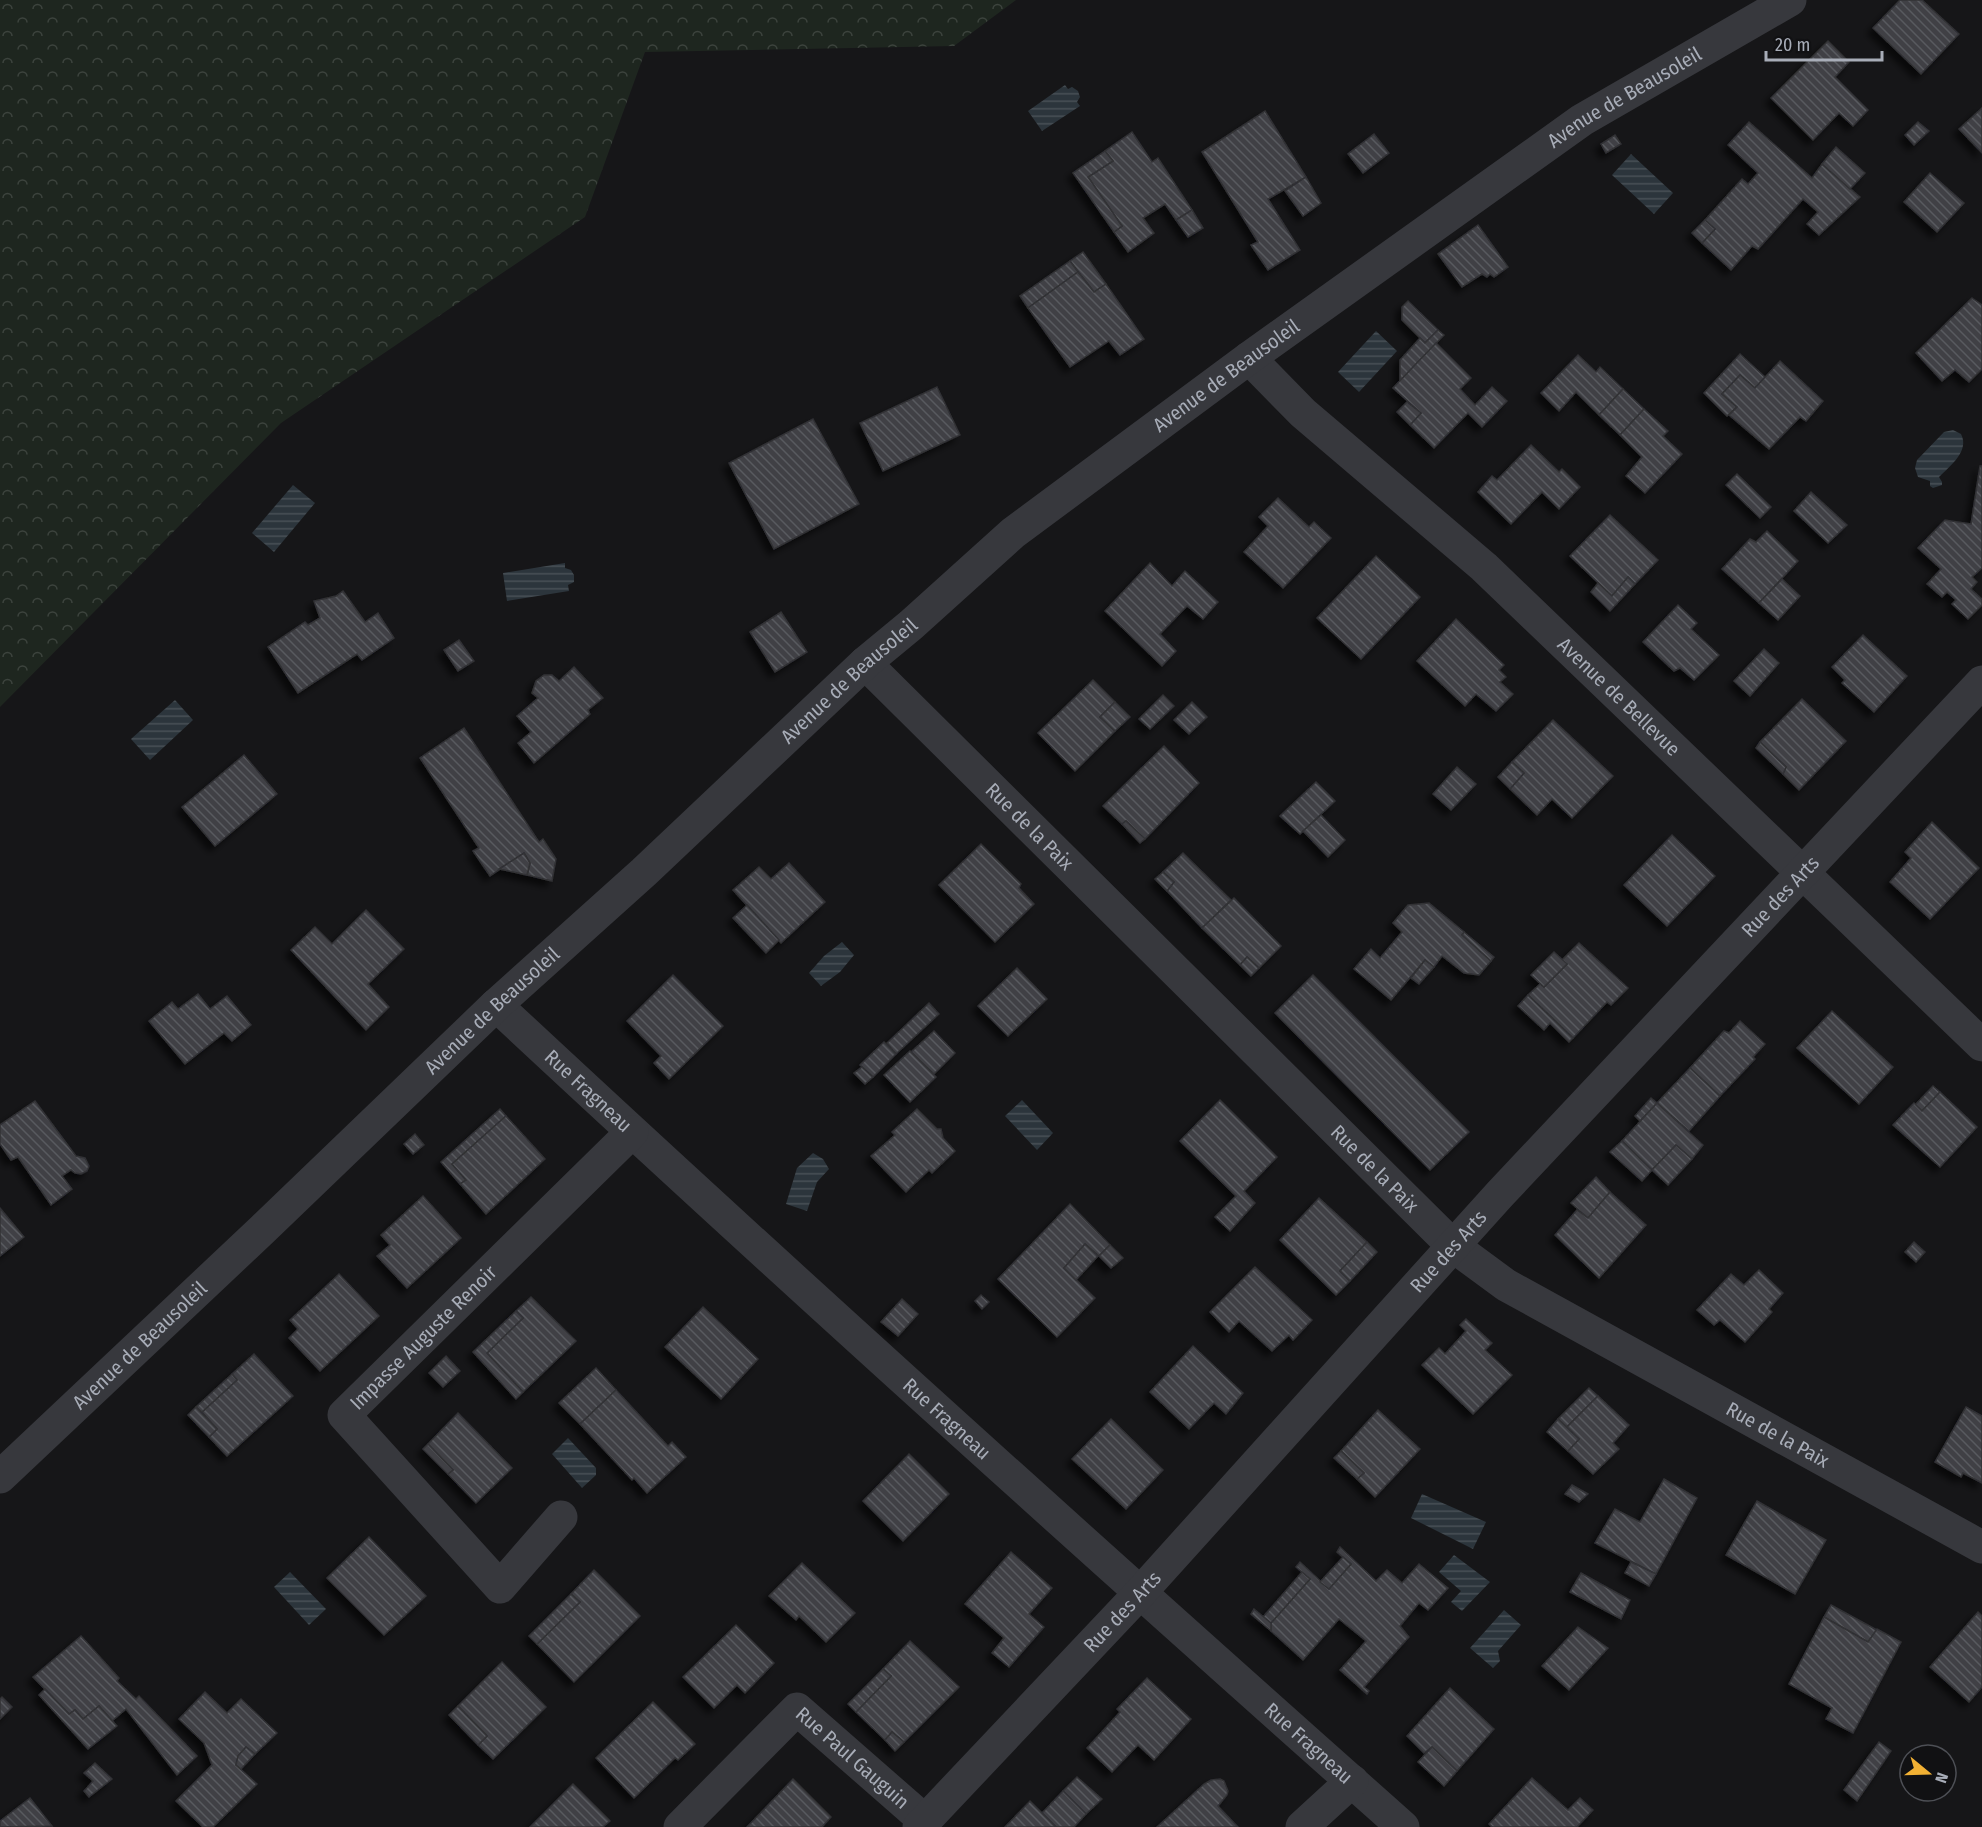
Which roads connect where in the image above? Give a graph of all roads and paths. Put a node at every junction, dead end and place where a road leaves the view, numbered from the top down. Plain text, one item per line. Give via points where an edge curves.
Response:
1 (1790, 0) edge
2 (1249, 358) junction
3 (865, 663) junction
4 (1982, 682) edge
5 (1802, 872) junction
6 (496, 1005) junction
7 (1982, 1045) edge
8 (632, 1132) junction
9 (1453, 1246) junction
10 (0, 1477) edge
11 (561, 1517) dead end
12 (1982, 1547) edge
13 (1140, 1593) junction
14 (1352, 1781) junction
15 (922, 1824) edge
16 (680, 1827) edge
17 (1302, 1827) edge
18 (1403, 1827) edge

1 - 2 street, Avenue de Beausoleil via 1582,120
2 - 3 street, Avenue de Beausoleil via 1013,533
2 - 5 street, Avenue de Bellevue via 1303,413 1484,567
3 - 6 street, Avenue de Beausoleil via 644,872
3 - 9 street, Rue de la Paix
4 - 5 street, Rue des Arts
5 - 7 street, Avenue de Bellevue
5 - 9 street, Rue des Arts
6 - 8 street, Rue Fragneau
6 - 10 street, Avenue de Beausoleil
8 - 11 street, Impasse Auguste Renoir via 344,1415 500,1587
8 - 13 street, Rue Fragneau
9 - 12 street, Rue de la Paix via 1506,1285
9 - 13 street, Rue des Arts
13 - 14 street, Rue Fragneau
13 - 15 street, Rue des Arts
14 - 17 street
14 - 18 street, Rue Fragneau
15 - 16 street, Rue Paul Gauguin via 797,1709

